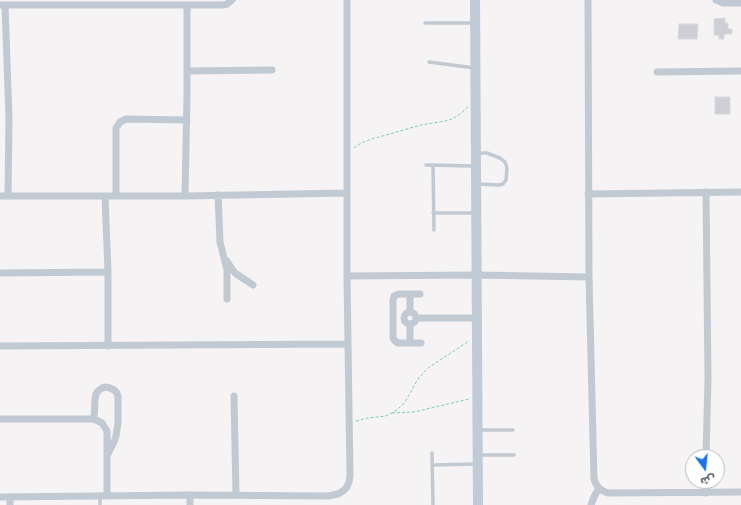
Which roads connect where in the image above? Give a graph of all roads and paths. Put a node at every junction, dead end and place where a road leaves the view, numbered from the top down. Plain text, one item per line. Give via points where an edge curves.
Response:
1 (232, 0) edge
2 (347, 0) edge
3 (475, 0) edge
4 (588, 0) edge
5 (716, 0) edge
6 (111, 2) edge
7 (741, 3) edge
8 (2, 5) edge
9 (187, 5) junction
10 (475, 22) junction
11 (426, 23) dead end
12 (429, 62) dead end
13 (476, 68) junction
14 (272, 70) dead end
15 (187, 71) junction
16 (741, 71) edge
17 (657, 72) dead end
18 (469, 105) dead end
19 (187, 120) junction
20 (476, 153) junction
21 (347, 154) junction
22 (426, 164) dead end
23 (433, 165) junction
24 (476, 166) junction
25 (476, 184) junction
26 (706, 192) junction
27 (741, 192) edge
28 (347, 194) junction
29 (588, 194) junction
30 (218, 195) junction
31 (0, 196) edge
32 (8, 196) junction
33 (105, 196) junction
34 (116, 196) junction
35 (185, 196) junction
36 (433, 213) junction
37 (476, 213) junction
38 (434, 230) dead end
39 (223, 254) junction
40 (108, 272) junction
41 (0, 273) edge
42 (477, 275) junction
43 (347, 276) junction
44 (589, 277) junction
45 (253, 285) dead end
46 (410, 294) junction
47 (420, 294) dead end
48 (227, 299) dead end
49 (410, 312) junction
50 (393, 318) junction
51 (404, 318) junction
52 (416, 318) junction
53 (477, 318) junction
54 (410, 324) junction
55 (477, 334) junction
56 (410, 343) junction
57 (421, 343) dead end
58 (347, 344) junction
59 (0, 346) edge
60 (108, 346) junction
61 (234, 396) dead end
62 (478, 396) junction
63 (392, 413) junction
64 (0, 419) edge
65 (94, 419) junction
66 (349, 423) junction
67 (478, 430) junction
68 (513, 430) dead end
69 (706, 449) edge
70 (432, 453) dead end
71 (107, 454) junction
72 (514, 455) dead end
73 (478, 460) junction
74 (432, 465) junction
75 (599, 488) junction
76 (706, 489) edge
77 (741, 492) edge
78 (706, 493) junction
79 (190, 495) junction
80 (236, 495) junction
81 (104, 496) junction
82 (0, 497) edge
83 (10, 497) junction
84 (432, 504) dead end
85 (10, 505) edge
86 (100, 505) edge
87 (190, 505) edge
88 (478, 505) edge
89 (591, 505) edge

1 - 9 street via 227,4
2 - 21 street
3 - 10 street
4 - 29 street
5 - 7 street via 723,3
6 - 8 street
6 - 9 street
8 - 32 street via 9,118
9 - 15 street
10 - 11 lane
10 - 13 street
12 - 13 lane
13 - 20 street
14 - 15 street
15 - 19 street
16 - 17 street
18 - 21 path via 452,119 372,138
19 - 34 street via 126,119 120,122 116,128
19 - 35 street
20 - 24 street
20 - 25 lane via 500,158 505,162 506,180 499,185
21 - 28 street
22 - 23 lane
23 - 24 lane
23 - 36 lane
24 - 25 street
25 - 37 street
26 - 27 street
26 - 29 street
26 - 69 street
28 - 30 street
28 - 43 street
29 - 44 street
30 - 35 street
30 - 39 street via 219,236
31 - 32 street
32 - 33 street
33 - 34 street
33 - 40 street
34 - 35 street
36 - 37 lane
36 - 38 lane
37 - 42 street
39 - 45 street via 234,271
39 - 48 street via 227,270
40 - 41 street
40 - 60 street
42 - 43 street
42 - 44 street
42 - 53 street
43 - 58 street
44 - 75 street via 593,474
46 - 47 street
46 - 49 street
46 - 50 street via 394,296
49 - 51 street via 405,314
49 - 52 street via 414,313
50 - 51 street
50 - 56 street via 394,339
51 - 54 street via 405,322
52 - 53 street
52 - 54 street via 414,323
53 - 55 street
54 - 56 street
55 - 62 street
55 - 63 path via 428,368 418,379 405,402
56 - 57 street
58 - 60 street
58 - 66 street
59 - 60 street
61 - 80 street
62 - 63 path via 414,412
62 - 67 street
63 - 66 path
64 - 65 street
65 - 71 street via 99,420 107,431
65 - 71 street via 98,391 106,387 114,390 118,397 118,423 114,442
66 - 80 street via 349,482 343,491 328,496
67 - 68 lane
67 - 73 street
70 - 74 lane
71 - 81 street
72 - 73 lane
73 - 74 lane
73 - 88 street
74 - 84 lane
75 - 78 street via 614,493
75 - 89 street
76 - 78 street
77 - 78 street
79 - 80 street
79 - 81 street
79 - 87 street
81 - 83 street
81 - 86 lane
82 - 83 street
83 - 85 street

